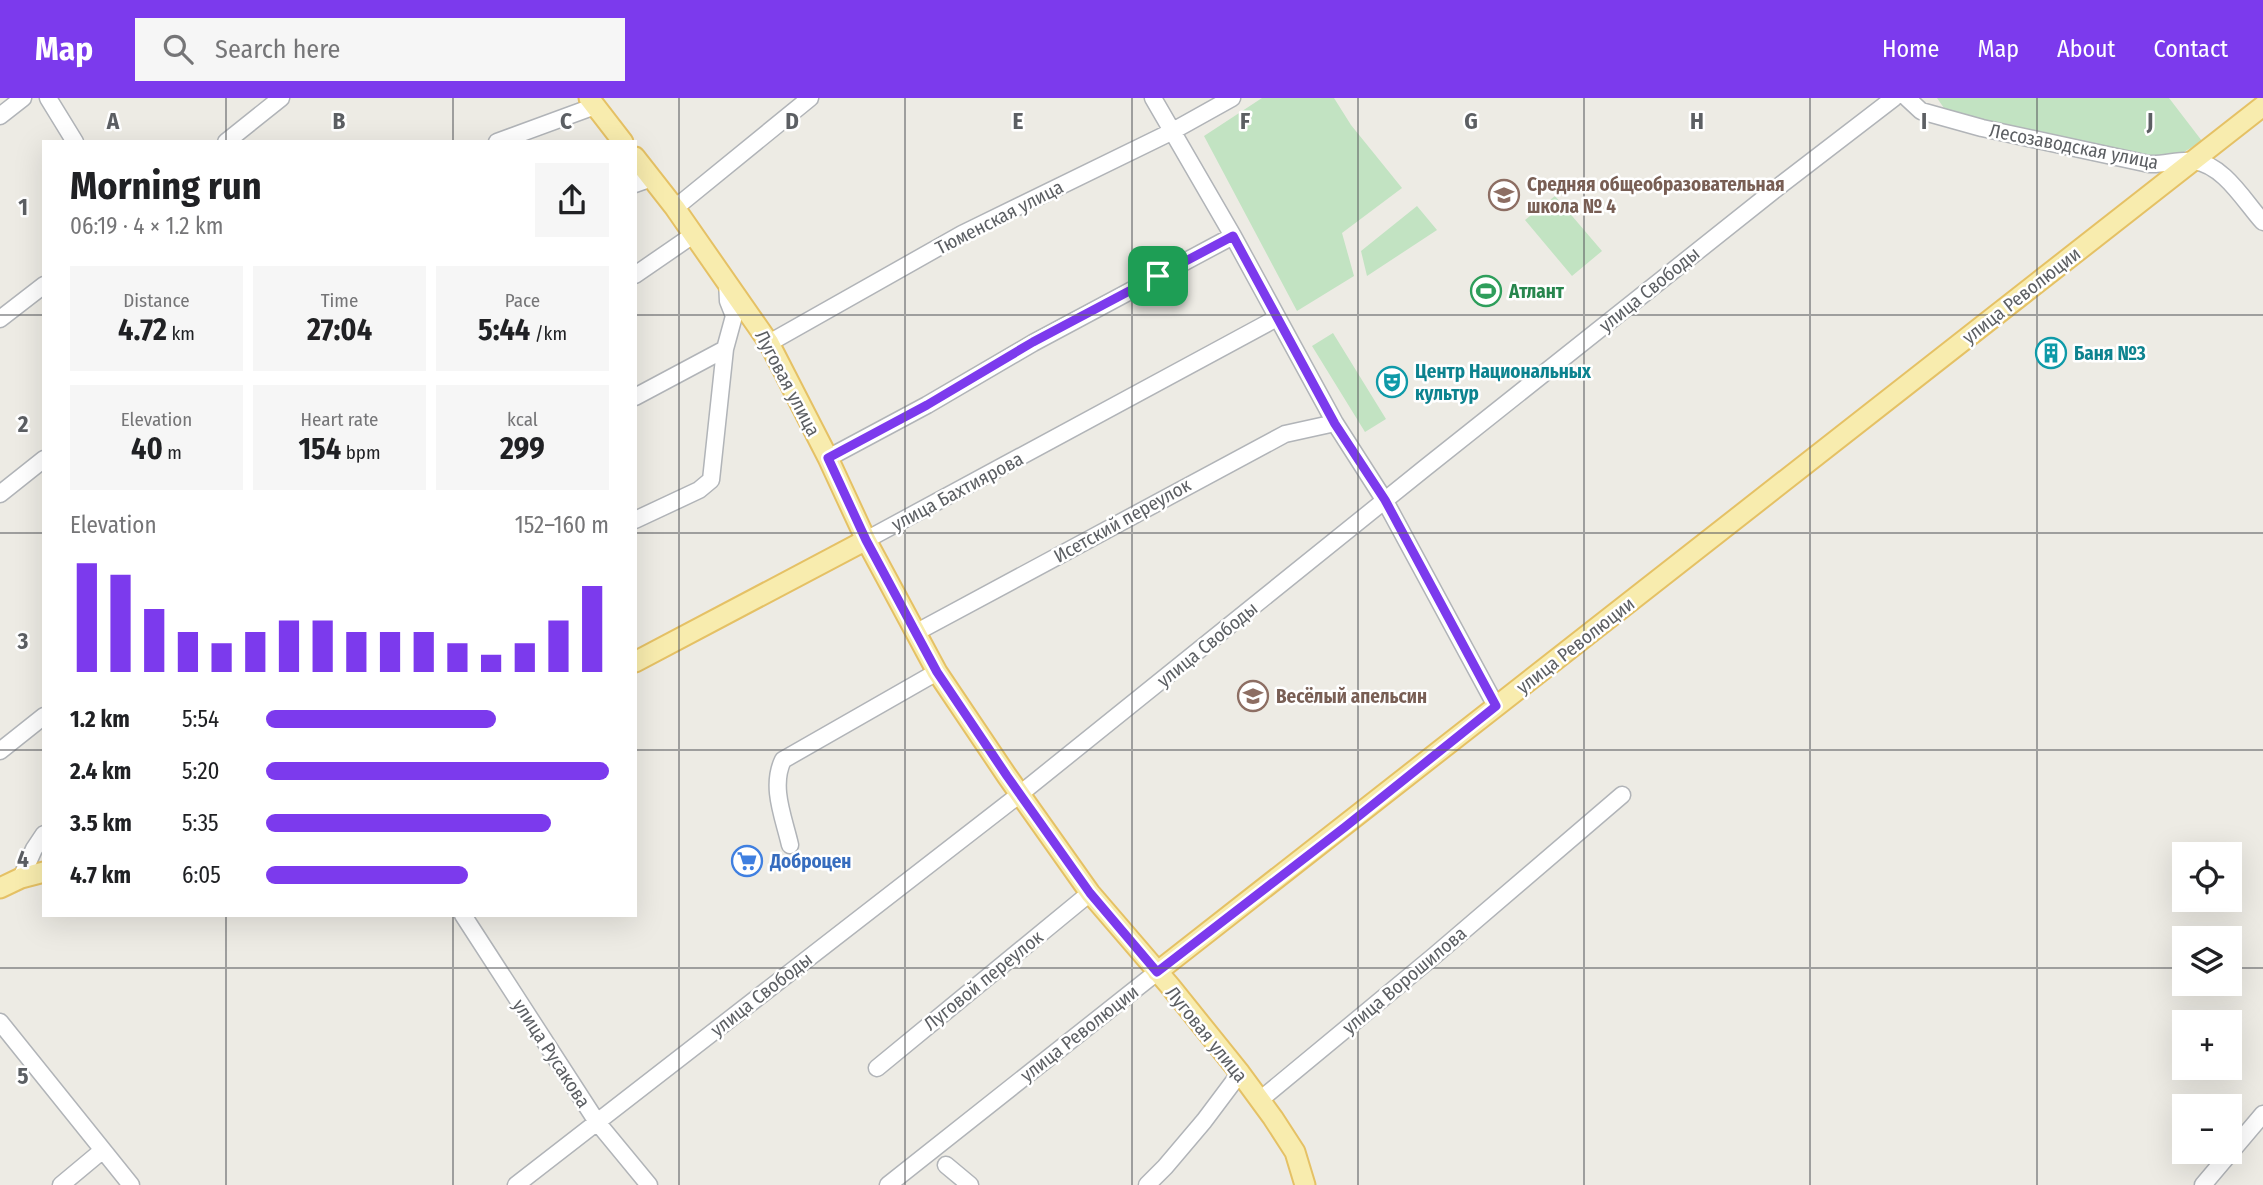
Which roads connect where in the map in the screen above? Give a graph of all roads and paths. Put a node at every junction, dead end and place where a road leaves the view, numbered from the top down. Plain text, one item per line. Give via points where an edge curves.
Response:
1 (23, 98) edge
2 (48, 98) edge
3 (281, 98) edge
4 (810, 98) edge
5 (1153, 98) edge
6 (1232, 98) edge
7 (1894, 98) edge
8 (1907, 98) edge
9 (592, 102) edge
10 (2263, 106) edge
11 (0, 116) edge
12 (1171, 131) junction
13 (74, 140) edge
14 (228, 140) edge
15 (502, 140) edge
16 (621, 140) edge
17 (2193, 161) junction
18 (637, 164) edge
19 (643, 181) edge
20 (675, 208) junction
21 (2263, 222) edge
22 (693, 236) junction
23 (1233, 236) junction
24 (637, 274) edge
25 (727, 281) junction
26 (42, 287) edge
27 (1278, 318) junction
28 (0, 319) edge
29 (769, 342) junction
30 (725, 349) junction
31 (637, 396) edge
32 (1335, 424) junction
33 (828, 458) junction
34 (42, 461) edge
35 (0, 494) edge
36 (1385, 500) junction
37 (637, 519) edge
38 (866, 540) junction
39 (915, 633) junction
40 (637, 661) edge
41 (937, 672) junction
42 (1496, 706) junction
43 (42, 718) edge
44 (0, 751) edge
45 (1020, 794) junction
46 (1622, 795) dead end
47 (42, 837) edge
48 (790, 845) dead end
49 (42, 873) edge
50 (21, 878) junction
51 (0, 888) edge
52 (1090, 893) junction
53 (464, 917) edge
54 (1157, 972) junction
55 (0, 1022) edge
56 (877, 1068) dead end
57 (1240, 1073) junction
58 (1260, 1100) junction
59 (2263, 1114) edge
60 (597, 1122) junction
61 (103, 1150) junction
62 (946, 1165) dead end
63 (61, 1185) edge
64 (131, 1185) edge
65 (516, 1185) edge
66 (649, 1185) edge
67 (888, 1185) edge
68 (970, 1185) edge
69 (1147, 1185) edge
70 (1306, 1185) edge
71 (2203, 1185) edge

1 - 11 street
2 - 13 street
3 - 14 street
4 - 20 street
5 - 12 street
6 - 12 street, Тюменская улица
7 - 36 street, улица Свободы
8 - 17 street, Лесозаводская улица via 1921,111 2105,155 2163,165
9 - 15 street
9 - 16 main road
10 - 17 main road, улица Революции
12 - 23 street
12 - 29 street, Тюменская улица via 962,234
17 - 21 street via 2218,169
17 - 42 main road, улица Революции
18 - 19 main road, Луговая улица
19 - 20 main road, Луговая улица
20 - 22 main road, Луговая улица
22 - 24 street
22 - 25 main road, Луговая улица
23 - 27 street
23 - 33 street
25 - 29 main road, Луговая улица
25 - 30 street via 734,316
26 - 28 street
27 - 32 street
27 - 38 street, улица Бахтиярова
29 - 33 main road, Луговая улица
30 - 31 street
30 - 37 street via 711,480
32 - 36 street
32 - 39 street, Исетский переулок via 1285,434
33 - 38 main road, Луговая улица
34 - 35 street
36 - 42 street
36 - 45 street, улица Свободы
38 - 39 main road, Луговая улица
38 - 40 main road, улица Бахтиярова
39 - 41 main road, Луговая улица
41 - 45 main road, Луговая улица
41 - 48 street via 783,760 776,786
42 - 54 main road, улица Революции
43 - 44 street
45 - 52 main road, Луговая улица
45 - 60 street, улица Свободы
46 - 58 street, улица Ворошилова
47 - 50 street
49 - 50 main road
50 - 51 main road
52 - 54 main road, Луговая улица
52 - 56 street, Луговой переулок
53 - 60 street, улица Русакова
54 - 57 main road, Луговая улица
54 - 67 street, улица Революции
55 - 61 street
57 - 58 main road, Луговая улица
57 - 69 street
58 - 70 main road via 1295,1152
59 - 71 street
60 - 65 street, улица Свободы
60 - 66 street, улица Русакова
61 - 63 street
61 - 64 street
62 - 68 street

